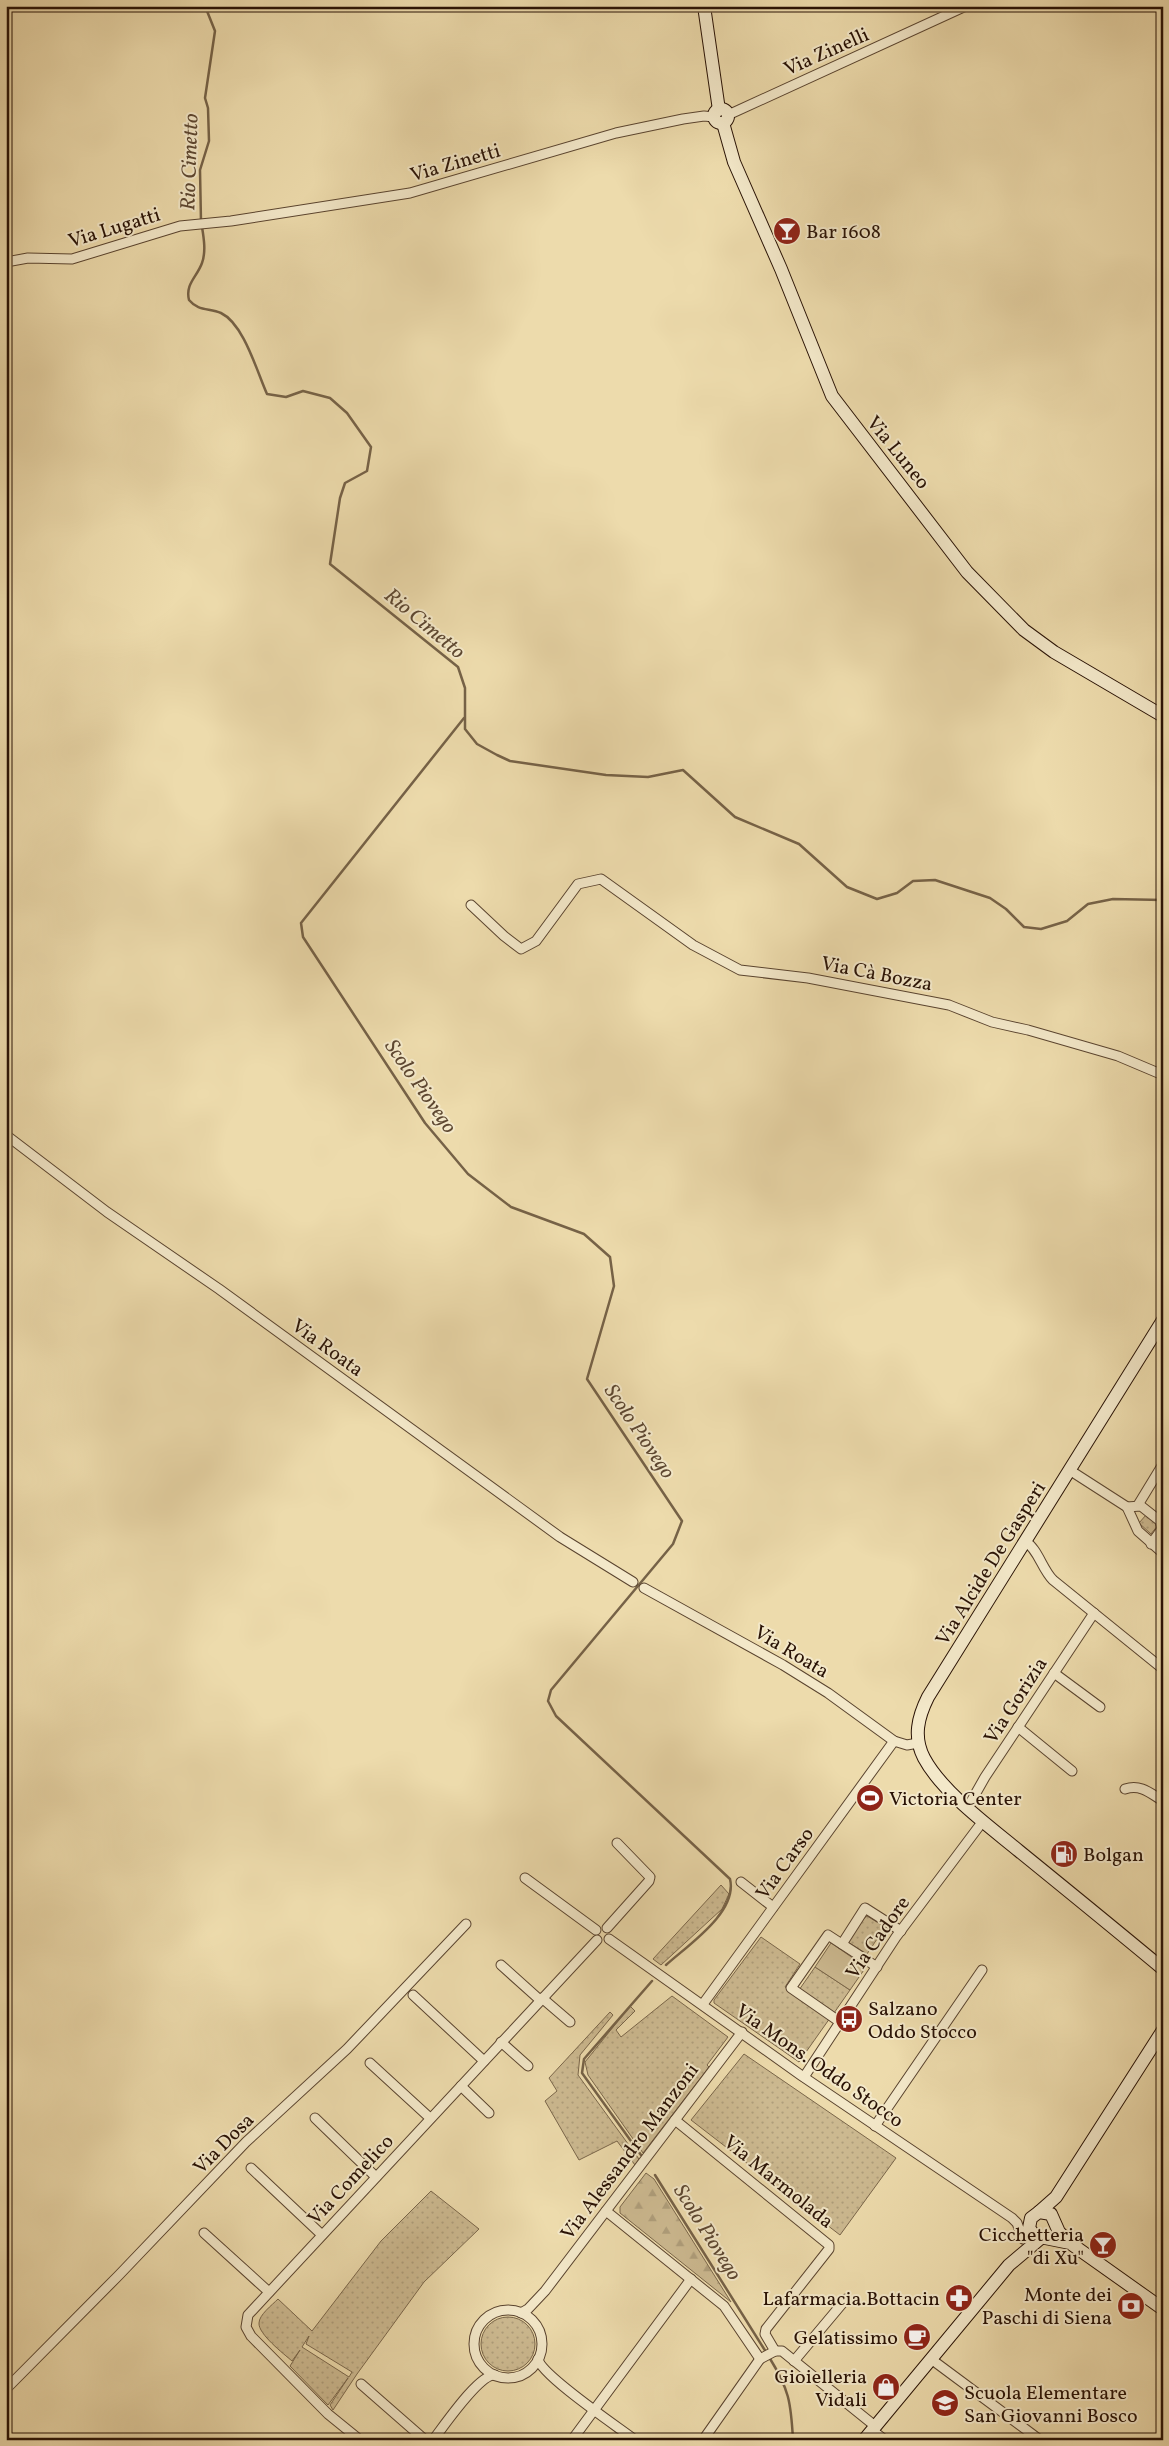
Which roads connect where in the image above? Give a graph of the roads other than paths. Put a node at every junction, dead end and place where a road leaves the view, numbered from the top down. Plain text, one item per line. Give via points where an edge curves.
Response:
1 (704, 6) edge
2 (966, 6) edge
3 (721, 116) junction
4 (201, 223) joint
5 (6, 262) edge
6 (1163, 716) edge
7 (471, 905) dead end
8 (1163, 1075) edge
9 (6, 1135) edge
10 (1163, 1320) edge
11 (1163, 1464) edge
12 (1070, 1471) junction
13 (1138, 1505) junction
14 (1127, 1507) junction
15 (1025, 1541) junction
16 (1151, 1544) junction
17 (1163, 1553) edge
18 (633, 1582) dead end
19 (644, 1588) dead end
20 (1094, 1613) junction
21 (1163, 1669) edge
22 (1054, 1673) junction
23 (1100, 1708) dead end
24 (1018, 1727) junction
25 (894, 1741) junction
26 (918, 1743) junction
27 (1072, 1771) dead end
28 (1126, 1789) dead end
29 (1163, 1801) edge
30 (968, 1808) junction
31 (983, 1821) junction
32 (617, 1843) dead end
33 (525, 1878) dead end
34 (741, 1882) dead end
35 (773, 1907) junction
36 (466, 1924) dead end
37 (607, 1928) junction
38 (596, 1930) junction
39 (901, 1931) junction
40 (609, 1939) junction
41 (597, 1940) junction
42 (842, 1944) junction
43 (501, 1964) dead end
44 (877, 1967) junction
45 (1163, 1969) edge
46 (982, 1970) dead end
47 (413, 1995) dead end
48 (541, 1999) junction
49 (703, 2004) junction
50 (570, 2022) dead end
51 (840, 2022) junction
52 (1163, 2030) edge
53 (742, 2032) junction
54 (501, 2042) junction
55 (484, 2061) junction
56 (370, 2063) dead end
57 (528, 2066) dead end
58 (804, 2077) junction
59 (461, 2086) junction
60 (489, 2113) dead end
61 (315, 2118) dead end
62 (430, 2118) junction
63 (675, 2120) junction
64 (875, 2126) junction
65 (251, 2168) dead end
66 (376, 2177) junction
67 (1056, 2197) junction
68 (606, 2212) junction
69 (1055, 2222) junction
70 (1026, 2223) junction
71 (204, 2233) dead end
72 (322, 2235) junction
73 (1044, 2238) junction
74 (1070, 2243) junction
75 (1009, 2265) junction
76 (691, 2279) junction
77 (269, 2292) junction
78 (545, 2292) junction
79 (846, 2300) dead end
80 (1163, 2310) edge
81 (521, 2313) junction
82 (533, 2322) junction
83 (767, 2355) junction
84 (538, 2359) junction
85 (931, 2359) junction
86 (794, 2361) junction
87 (483, 2366) junction
88 (530, 2369) junction
89 (495, 2375) junction
90 (559, 2383) junction
91 (361, 2384) dead end
92 (6, 2388) edge
93 (470, 2393) junction
94 (595, 2409) junction
95 (870, 2432) edge
96 (360, 2440) edge
97 (425, 2440) edge
98 (433, 2440) edge
99 (572, 2440) edge
100 (635, 2440) edge
101 (703, 2440) edge
102 (885, 2440) edge
103 (1040, 2440) edge

1 - 3 street, Via Luneo
2 - 3 street, Via Zinelli
3 - 4 street, Via Zinetti via 683,119 616,133 410,193
3 - 6 street, Via Luneo via 734,162 832,396 967,572 1024,630 1054,652
4 - 5 street, Via Lugatti via 154,233 72,259 28,258
7 - 8 street, Via Cà Bozza via 521,949 536,941 578,884 601,879 693,945 740,970 808,978 949,1005 992,1022 1118,1056
9 - 18 street, Via Roata via 107,1212 560,1537
10 - 12 street, Via Alcide De Gasperi
11 - 13 street
12 - 14 street
12 - 15 street, Via Alcide De Gasperi
13 - 14 street
13 - 16 street via 1149,1510 1162,1523 1160,1534
14 - 16 street via 1138,1531
15 - 20 street via 1048,1575
15 - 26 street, Via Alcide De Gasperi via 928,1697 919,1719
16 - 17 street
19 - 25 street, Via Roata via 828,1692
20 - 21 street
20 - 22 street, Via Gorizia
22 - 23 street
22 - 24 street, Via Gorizia
24 - 27 street
24 - 30 street, Via Gorizia
25 - 26 street via 907,1745
25 - 35 street, Via Carso
26 - 30 street, Via Alcide De Gasperi via 930,1767
28 - 29 street via 1143,1788
30 - 31 street, Via Alcide De Gasperi
31 - 39 street, Via Cadore
31 - 45 street, Via Alcide De Gasperi
32 - 37 street via 650,1877
33 - 38 street
34 - 35 street
35 - 49 street, Via Carso
36 - 92 street, Via Dosa via 347,2049 246,2142
37 - 38 street
37 - 40 street via 611,1935
38 - 41 street
39 - 42 street via 866,1908
39 - 44 street, Via Cadore
40 - 41 street via 603,1943
40 - 49 street, Via Mons. Oddo Stocco
41 - 48 street, Via Comelico
42 - 44 street
42 - 51 street via 828,1934 791,1988
43 - 48 street
44 - 51 street, Via Cadore
46 - 64 street
47 - 55 street
48 - 50 street
48 - 54 street, Via Comelico
49 - 53 street, Via Mons. Oddo Stocco
51 - 58 street, Via Cadore
52 - 67 street
53 - 58 street, Via Mons. Oddo Stocco
53 - 63 street, Via Alessandro Manzoni
54 - 55 street, Via Comelico
54 - 57 street
55 - 59 street, Via Comelico
56 - 62 street
58 - 64 street, Via Mons. Oddo Stocco
59 - 60 street
59 - 62 street, Via Comelico
61 - 66 street
62 - 66 street, Via Comelico
63 - 68 street, Via Alessandro Manzoni
63 - 83 street, Via Marmolada via 830,2245 766,2329
64 - 70 street, Via Mons. Oddo Stocco
65 - 72 street
66 - 72 street, Via Comelico
67 - 69 street
67 - 70 street
68 - 76 street
68 - 78 street, Via Alessandro Manzoni
69 - 70 street via 1051,2214
69 - 73 street via 1054,2231
69 - 74 street
70 - 73 street via 1035,2236
70 - 75 street
71 - 77 street
72 - 77 street, Via Comelico
73 - 74 street
73 - 75 street
74 - 80 street
75 - 85 street
76 - 83 street via 730,2312 755,2356
76 - 94 street
77 - 96 street, Via Comelico via 248,2314 248,2333 328,2414
78 - 81 street
78 - 82 street
79 - 86 street
81 - 82 street
81 - 87 street via 505,2310 489,2316 482,2323 476,2332 474,2345
82 - 84 street via 540,2337
83 - 86 street via 782,2351
83 - 101 street
84 - 88 street
84 - 90 street
85 - 95 street
85 - 103 street
86 - 95 street
87 - 89 street
87 - 93 street
88 - 89 street via 510,2378
88 - 90 street
89 - 93 street via 488,2376
90 - 94 street
91 - 97 street
93 - 98 street
94 - 99 street
94 - 100 street
95 - 102 street

